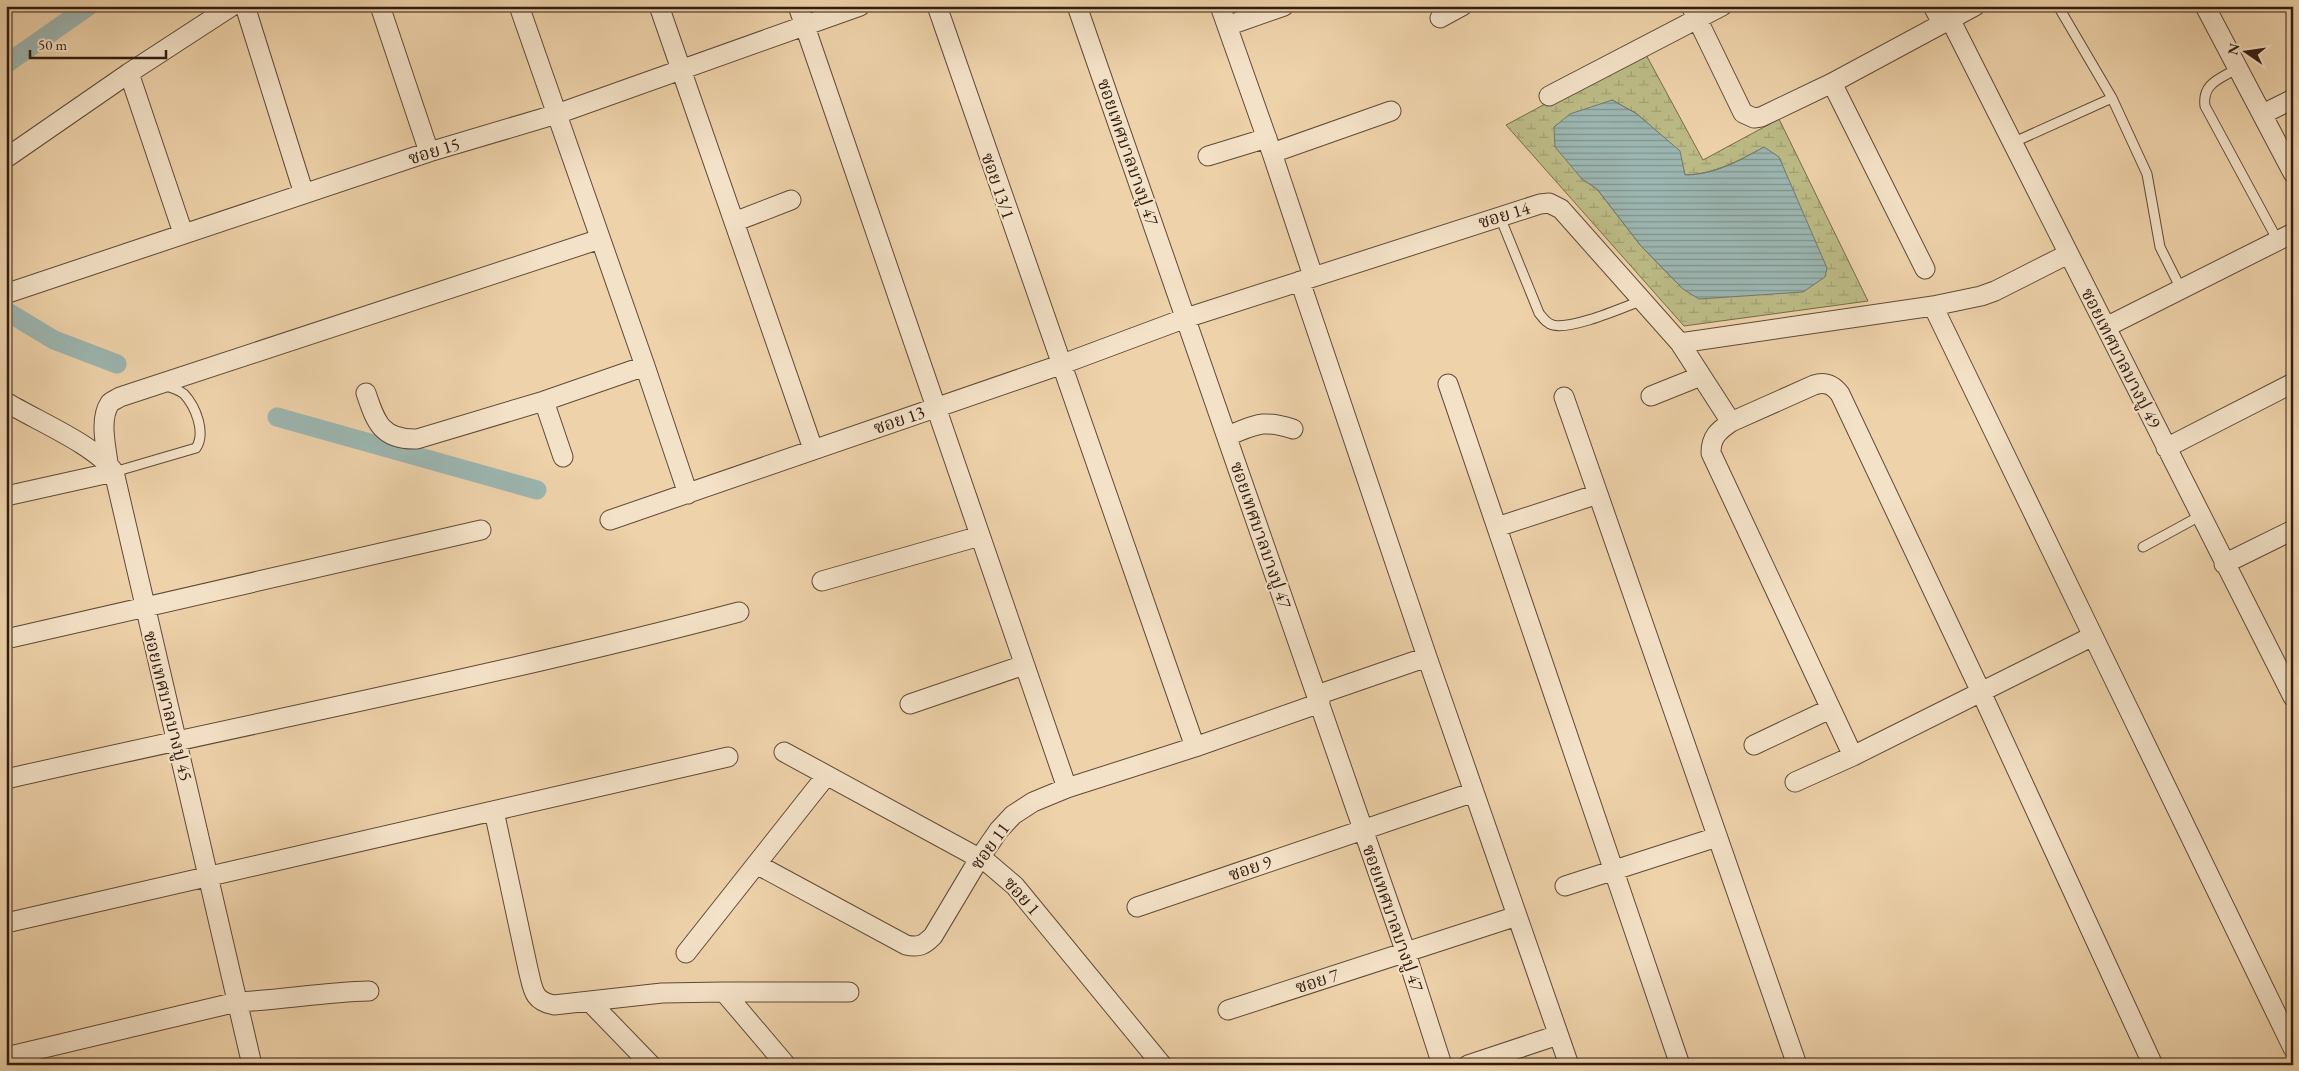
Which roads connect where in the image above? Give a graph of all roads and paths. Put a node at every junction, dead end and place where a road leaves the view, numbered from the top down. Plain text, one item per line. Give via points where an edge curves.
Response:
1 (232, 6) edge
2 (245, 6) edge
3 (380, 6) edge
4 (519, 6) edge
5 (659, 6) edge
6 (798, 6) edge
7 (860, 6) edge
8 (937, 6) edge
9 (1078, 6) edge
10 (1220, 6) edge
11 (1284, 6) edge
12 (1462, 6) edge
13 (1722, 6) edge
14 (1933, 6) edge
15 (1975, 6) edge
16 (2058, 6) edge
17 (2213, 9) edge
18 (1694, 13) edge
19 (1440, 18) dead end
20 (1946, 21) junction
21 (805, 25) junction
22 (1226, 26) junction
23 (2238, 68) junction
24 (681, 70) junction
25 (129, 72) junction
26 (1832, 83) junction
27 (1549, 96) dead end
28 (2112, 98) junction
29 (2293, 99) edge
30 (1391, 111) dead end
31 (557, 114) junction
32 (2263, 114) junction
33 (2012, 143) junction
34 (1270, 145) junction
35 (429, 152) junction
36 (1208, 156) dead end
37 (6, 158) edge
38 (2293, 173) edge
39 (304, 194) junction
40 (790, 200) dead end
41 (1500, 216) junction
42 (734, 222) junction
43 (183, 233) junction
44 (2285, 237) edge
45 (600, 239) junction
46 (2068, 254) junction
47 (1925, 269) dead end
48 (1306, 279) junction
49 (2181, 289) junction
50 (8, 293) dead end
51 (1643, 300) junction
52 (1933, 306) junction
53 (1186, 318) junction
54 (2106, 327) junction
55 (1680, 343) junction
56 (1060, 365) junction
57 (645, 366) junction
58 (1702, 376) junction
59 (2293, 383) edge
60 (159, 384) junction
61 (1448, 384) dead end
62 (366, 393) dead end
63 (1651, 396) dead end
64 (1564, 397) dead end
65 (544, 401) junction
66 (937, 407) junction
67 (11, 410) edge
68 (1731, 422) junction
69 (1293, 429) dead end
70 (1227, 436) junction
71 (2166, 448) junction
72 (813, 449) junction
73 (563, 457) dead end
74 (111, 467) junction
75 (688, 494) junction
76 (1598, 494) junction
77 (6, 496) edge
78 (2200, 516) junction
79 (610, 520) dead end
80 (1497, 527) junction
81 (481, 530) dead end
82 (2293, 530) edge
83 (980, 536) junction
84 (2143, 547) dead end
85 (2224, 564) junction
86 (822, 581) dead end
87 (144, 608) junction
88 (739, 612) dead end
89 (2093, 636) junction
90 (6, 639) edge
91 (1427, 657) junction
92 (1024, 664) junction
93 (2288, 677) edge
94 (1981, 692) junction
95 (2293, 697) edge
96 (1318, 699) junction
97 (910, 704) dead end
98 (1830, 708) junction
99 (176, 740) junction
100 (1754, 744) dead end
101 (1195, 747) junction
102 (784, 752) dead end
103 (1853, 756) junction
104 (728, 757) dead end
105 (826, 776) junction
106 (6, 779) edge
107 (1795, 782) dead end
108 (1067, 788) junction
109 (1474, 792) junction
110 (494, 811) junction
111 (1363, 830) junction
112 (1717, 837) junction
113 (979, 859) junction
114 (758, 865) junction
115 (1614, 871) junction
116 (208, 876) junction
117 (1565, 886) dead end
118 (1137, 907) dead end
119 (1517, 916) junction
120 (6, 923) edge
121 (686, 953) dead end
122 (1406, 953) junction
123 (369, 991) dead end
124 (724, 992) junction
125 (849, 992) dead end
126 (237, 1002) junction
127 (590, 1002) junction
128 (1228, 1010) dead end
129 (1558, 1036) junction
130 (2293, 1048) edge
131 (6, 1057) edge
132 (252, 1065) edge
133 (651, 1065) edge
134 (786, 1065) edge
135 (1162, 1065) edge
136 (1442, 1065) edge
137 (1468, 1065) edge
138 (1569, 1065) edge
139 (1680, 1065) edge
140 (1797, 1065) edge
141 (2153, 1065) edge

1 - 25 street
2 - 39 street
3 - 35 street
4 - 31 street
5 - 24 street
6 - 21 street
7 - 21 street, ซอย 15
8 - 56 street, ซอย 13/1
9 - 53 street, ซอยเทศบาลบางปู 47
10 - 22 street
11 - 22 street
12 - 19 street
13 - 18 street
14 - 20 street, ซอยเทศบาลบางปู 49
15 - 20 street
16 - 28 lane
17 - 23 street
18 - 26 street via 1743,113 1748,116 1761,117
18 - 27 street
20 - 26 street
20 - 33 street, ซอยเทศบาลบางปู 49
21 - 24 street, ซอย 15
21 - 66 street
22 - 34 street
23 - 32 street
23 - 44 lane via 2208,86 2204,93 2205,106
24 - 31 street, ซอย 15
24 - 42 street
25 - 37 street
25 - 43 street
26 - 47 street
28 - 33 lane
28 - 49 lane via 2147,174 2160,247
29 - 32 street
30 - 34 street
31 - 35 street, ซอย 15
31 - 45 street
32 - 38 street
33 - 46 street, ซอยเทศบาลบางปู 49
34 - 36 street
34 - 48 street
35 - 39 street, ซอย 15
39 - 43 street, ซอย 15
40 - 42 street
41 - 48 street, ซอย 14
41 - 51 street, ซอย 14 via 1540,204 1555,205
41 - 51 lane via 1539,313 1553,325 1563,326 1599,317
42 - 72 street
43 - 50 street, ซอย 15
44 - 49 street
45 - 57 street
45 - 60 street
46 - 52 street via 1995,291
46 - 54 street, ซอยเทศบาลบางปู 49
48 - 53 street, ซอย 14
48 - 91 street
49 - 54 street
51 - 55 street, ซอย 14
52 - 55 street
52 - 89 street
53 - 56 street, ซอย 13
53 - 70 street, ซอยเทศบาลบางปู 47
54 - 71 street, ซอยเทศบาลบางปู 49
55 - 58 street, ซอย 14
56 - 66 street, ซอย 13
56 - 101 street, ซอย 13/1
57 - 65 street
57 - 75 street
58 - 63 street
58 - 68 street, ซอย 14
59 - 71 street
60 - 74 street via 110,403 104,429
60 - 74 lane via 176,388 184,394 202,432 201,440 196,448
61 - 80 street
62 - 65 street via 378,425 390,435 402,439 443,432
64 - 76 street
65 - 73 street
66 - 72 street, ซอย 13
66 - 83 street
67 - 74 street via 76,442
68 - 94 street via 1823,382 1835,388
68 - 98 street via 1714,437 1711,453
69 - 70 street via 1269,422
70 - 96 street, ซอยเทศบาลบางปู 47
71 - 78 street, ซอยเทศบาลบางปู 49
72 - 75 street, ซอย 13
74 - 77 street
74 - 87 street, ซอยเทศบาลบางปู 45
75 - 79 street, ซอย 13
76 - 80 street
76 - 112 street
78 - 84 lane
78 - 85 street, ซอยเทศบาลบางปู 49
80 - 115 street
81 - 87 street
82 - 85 street
83 - 86 street
83 - 92 street
85 - 93 street, ซอยเทศบาลบางปู 49
87 - 90 street
87 - 99 street, ซอยเทศบาลบางปู 45
88 - 99 street via 619,643 308,714
89 - 94 street
89 - 130 street
91 - 96 street, ซอย 11
91 - 109 street
92 - 97 street
92 - 108 street
93 - 95 street, ซอยเทศบาลบางปู 49
94 - 103 street
94 - 141 street
96 - 101 street, ซอย 11
96 - 111 street, ซอยเทศบาลบางปู 47
98 - 100 street
98 - 103 street
99 - 106 street
99 - 116 street, ซอยเทศบาลบางปู 45
101 - 108 street, ซอย 11
102 - 105 street, ซอย 1
103 - 107 street
104 - 110 street
105 - 113 street, ซอย 1
105 - 114 street
108 - 113 street, ซอย 11 via 1033,802 1013,815
109 - 111 street, ซอย 9
109 - 119 street
110 - 116 street
110 - 127 street via 534,993 540,1000 554,1005
111 - 118 street, ซอย 9
111 - 122 street, ซอยเทศบาลบางปู 47
112 - 115 street
112 - 140 street
113 - 114 street, ซอย 11 via 933,936 919,947 906,945
113 - 135 street, ซอย 1 via 1016,886
114 - 121 street
115 - 117 street
115 - 139 street
116 - 120 street
116 - 126 street, ซอยเทศบาลบางปู 45
119 - 122 street, ซอย 7
119 - 129 street
122 - 128 street, ซอย 7
122 - 136 street, ซอยเทศบาลบางปู 47
123 - 126 street
124 - 125 street
124 - 127 street via 662,993
124 - 134 street
126 - 131 street
126 - 132 street, ซอยเทศบาลบางปู 45
127 - 133 street
129 - 137 street
129 - 138 street

